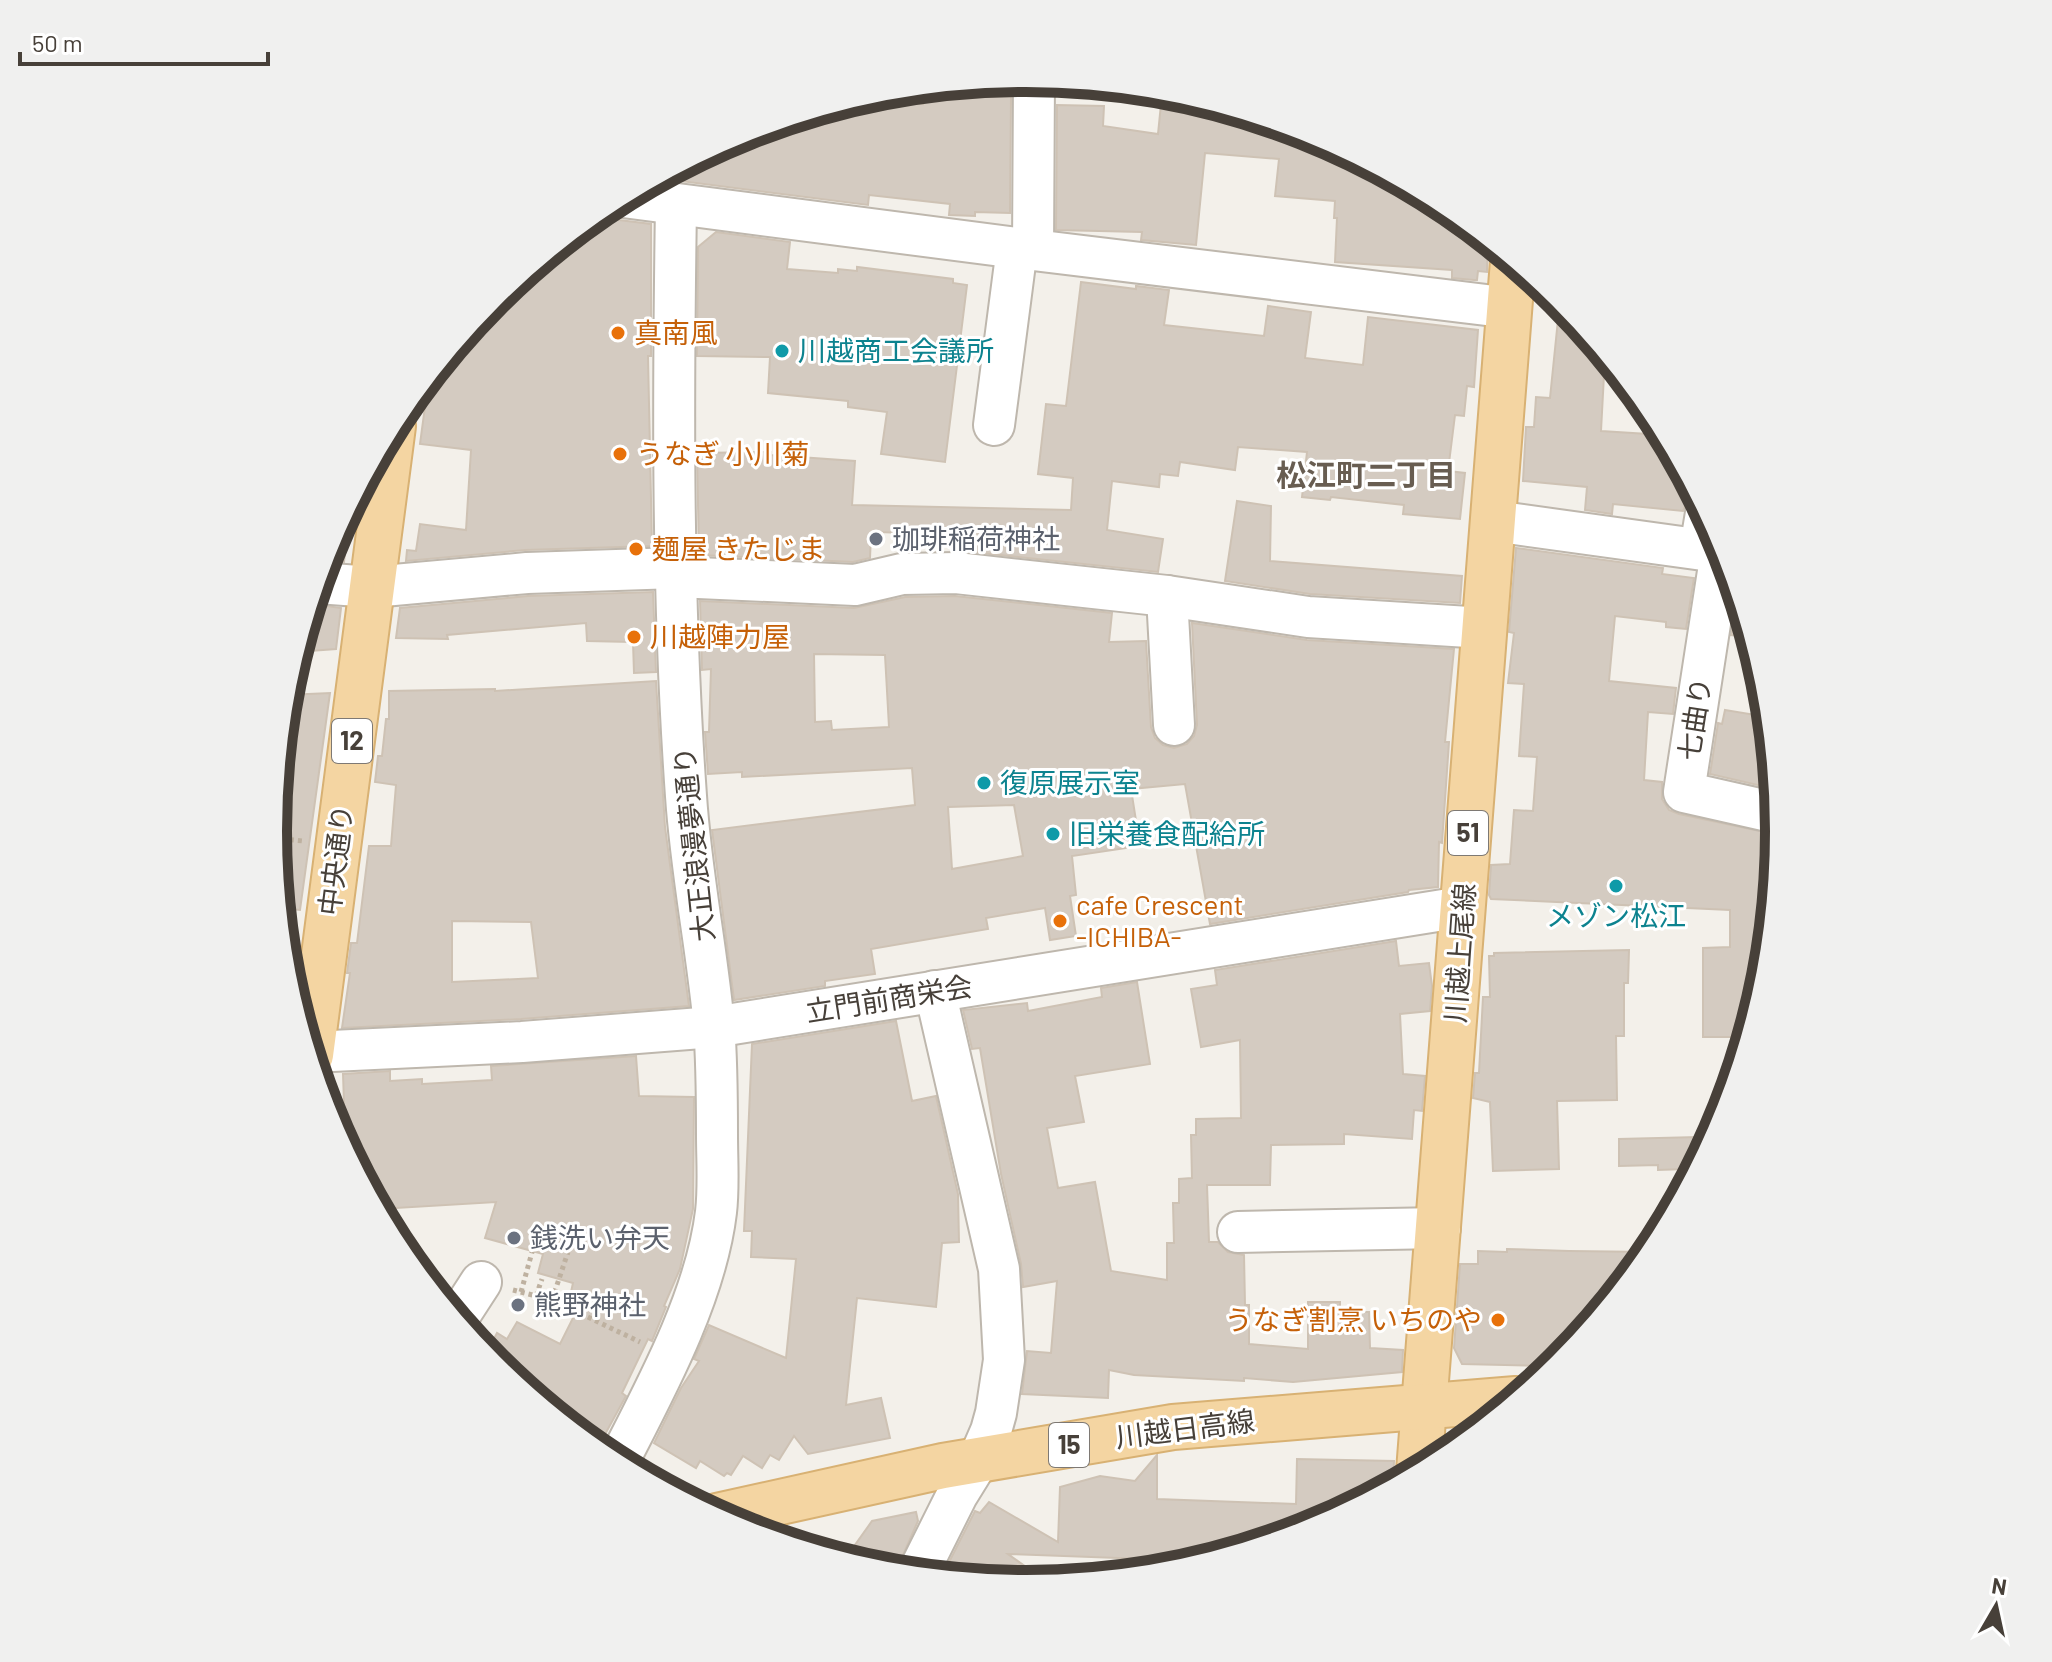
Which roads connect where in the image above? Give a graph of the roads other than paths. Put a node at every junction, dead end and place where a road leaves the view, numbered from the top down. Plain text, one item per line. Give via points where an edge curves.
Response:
1 (1033, 92) edge
2 (643, 200) edge
3 (676, 205) junction
4 (1025, 249) junction
5 (1512, 275) edge
6 (1511, 308) junction
7 (994, 425) dead end
8 (389, 456) edge
9 (1493, 521) junction
10 (1706, 541) edge
11 (1712, 555) edge
12 (676, 573) junction
13 (329, 584) edge
14 (372, 587) junction
15 (1167, 596) junction
16 (1485, 628) junction
17 (1174, 725) dead end
18 (1764, 810) edge
19 (1462, 907) junction
20 (935, 991) junction
21 (714, 1027) junction
22 (315, 1031) edge
23 (321, 1052) edge
24 (1440, 1228) junction
25 (1238, 1232) dead end
26 (481, 1282) road end
27 (463, 1310) edge
28 (1497, 1400) edge
29 (1426, 1405) junction
30 (630, 1455) edge
31 (1421, 1455) edge
32 (978, 1461) junction
33 (737, 1511) edge
34 (923, 1563) edge

1 - 4 street
2 - 3 street
3 - 4 street
3 - 12 street, 大正浪漫夢通り
4 - 6 street
4 - 7 street
5 - 6 main road, 川越上尾線 / 51
6 - 9 main road, 川越上尾線 / 51
8 - 14 main road, 中央通り / 12
9 - 10 street
9 - 16 main road, 川越上尾線 / 51
11 - 18 street, 七曲り via 1684,792
12 - 14 street via 527,573
12 - 15 street via 855,585 902,574 956,573
12 - 21 street, 大正浪漫夢通り via 686,798
13 - 14 street
14 - 22 main road, 中央通り / 12
15 - 16 street via 1308,617
15 - 17 street
16 - 19 main road, 川越上尾線 / 51
19 - 20 street, 立門前商栄会
19 - 24 main road, 川越上尾線 / 51
20 - 21 street, 立門前商栄会
20 - 32 street via 999,1269 1004,1360 996,1413
21 - 23 street, 立門前商栄会
21 - 30 street, 大正浪漫夢通り via 716,1212 707,1260
24 - 25 street
24 - 29 main road, 川越上尾線 / 51
26 - 27 street
28 - 29 main road, 川越日高線 / 15
29 - 31 main road, 51
29 - 32 main road, 川越日高線 / 15 via 1173,1427
32 - 33 main road, 川越日高線 / 15
32 - 34 street

